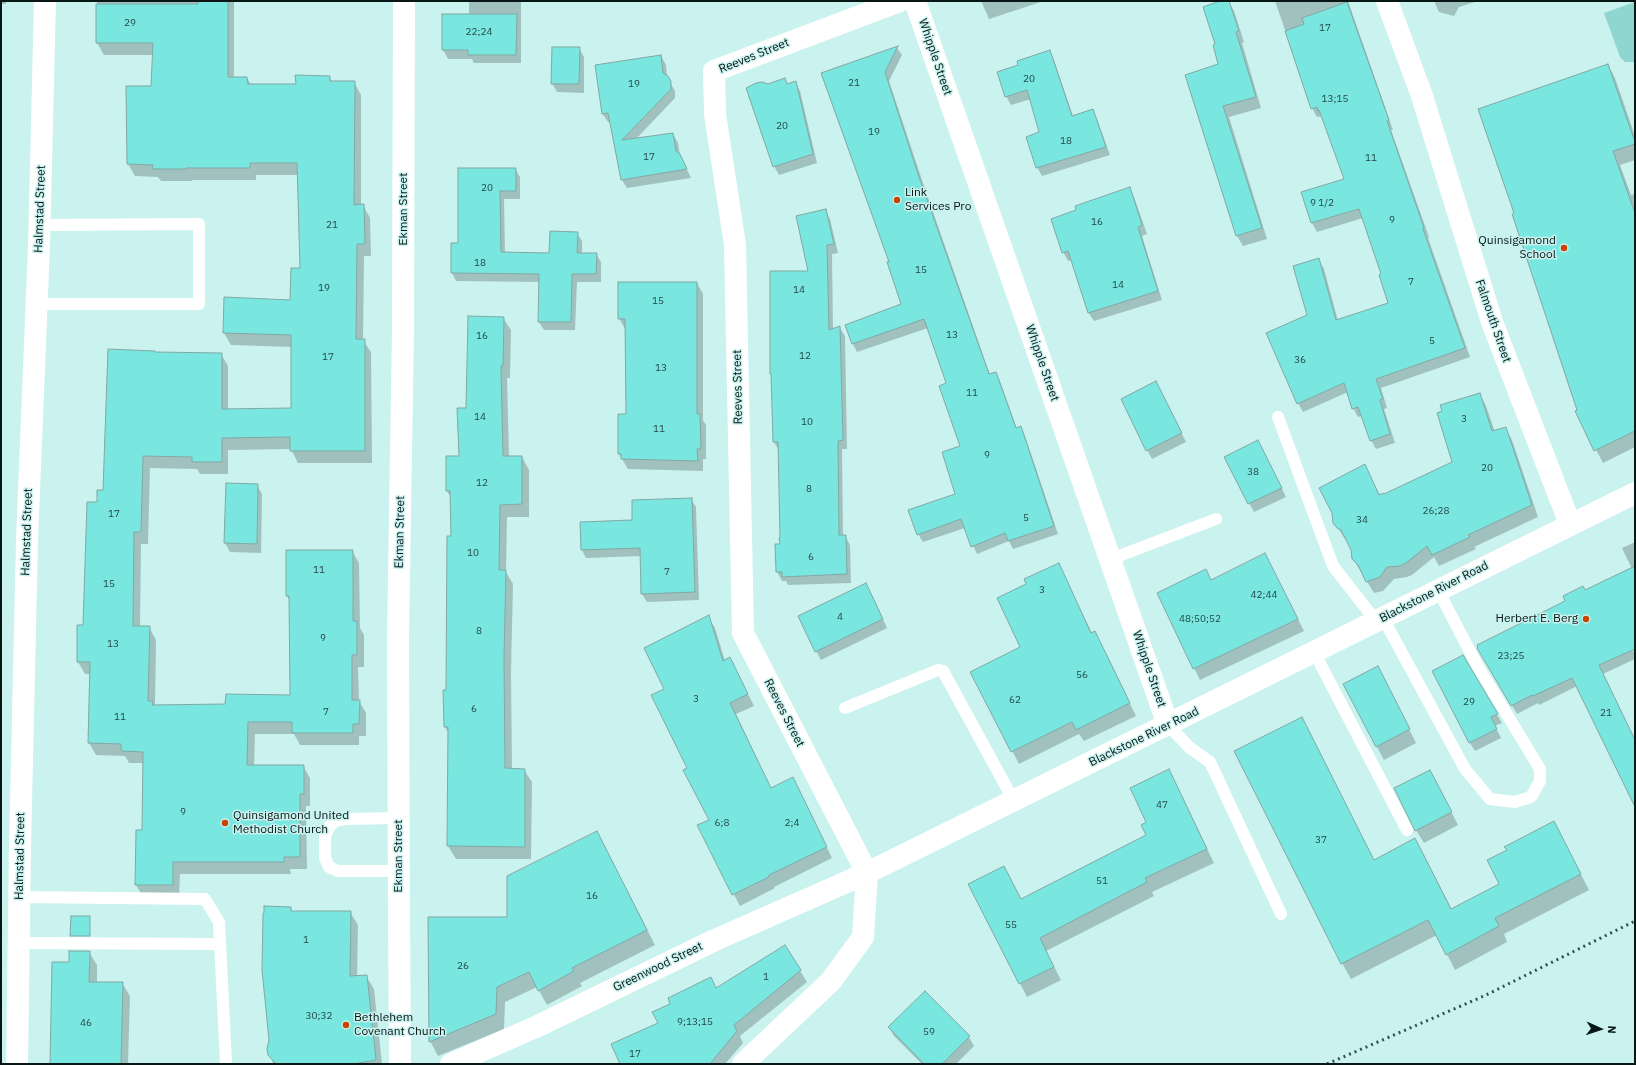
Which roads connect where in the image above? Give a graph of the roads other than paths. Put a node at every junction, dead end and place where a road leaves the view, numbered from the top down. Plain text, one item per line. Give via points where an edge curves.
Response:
1 (45, 1) edge
2 (404, 1) edge
3 (900, 1) edge
4 (915, 1) edge
5 (1387, 1) edge
6 (39, 225) junction
7 (36, 304) junction
8 (1278, 417) dead end
9 (1635, 493) edge
10 (1216, 519) dead end
11 (1570, 524) junction
12 (1111, 559) junction
13 (1438, 590) junction
14 (1380, 620) junction
15 (1314, 652) junction
16 (845, 708) dead end
17 (1168, 725) junction
18 (1014, 801) junction
19 (398, 818) junction
20 (1407, 830) dead end
21 (398, 871) junction
22 (867, 873) junction
23 (19, 897) junction
24 (1281, 914) dead end
25 (19, 943) junction
26 (220, 944) junction
27 (17, 1064) edge
28 (226, 1064) edge
29 (400, 1064) edge
30 (451, 1064) edge
31 (743, 1064) edge

1 - 6 street, Halmstad Street
2 - 19 street, Ekman Street
3 - 22 street, Reeves Street via 714,71 715,114 735,245 743,633
4 - 12 street, Whipple Street
5 - 11 street, Falmouth Street via 1422,96 1492,322
6 - 7 street, Halmstad Street
6 - 7 lane via 199,224 199,304
7 - 23 street, Halmstad Street via 27,540
8 - 14 lane via 1333,566
9 - 11 street, Blackstone River Road
10 - 12 lane
11 - 13 street, Blackstone River Road
12 - 17 street, Whipple Street
13 - 14 street, Blackstone River Road
13 - 14 lane via 1477,665 1540,769 1540,781 1531,797 1515,802 1490,799 1465,769
14 - 15 street, Blackstone River Road
15 - 17 street, Blackstone River Road
15 - 20 lane
16 - 18 lane via 932,672 943,671
17 - 18 street, Blackstone River Road
17 - 24 lane via 1190,748 1210,762
18 - 22 street, Blackstone River Road
19 - 21 street, Ekman Street
19 - 21 lane via 335,821 325,837 325,858 330,867 338,871
21 - 29 street, Ekman Street
22 - 30 street, Greenwood Street via 715,940 538,1026
22 - 31 street via 863,937 831,980
23 - 25 street, Halmstad Street
23 - 26 lane via 205,899 219,922
25 - 26 lane
25 - 27 street, Halmstad Street
26 - 28 lane

